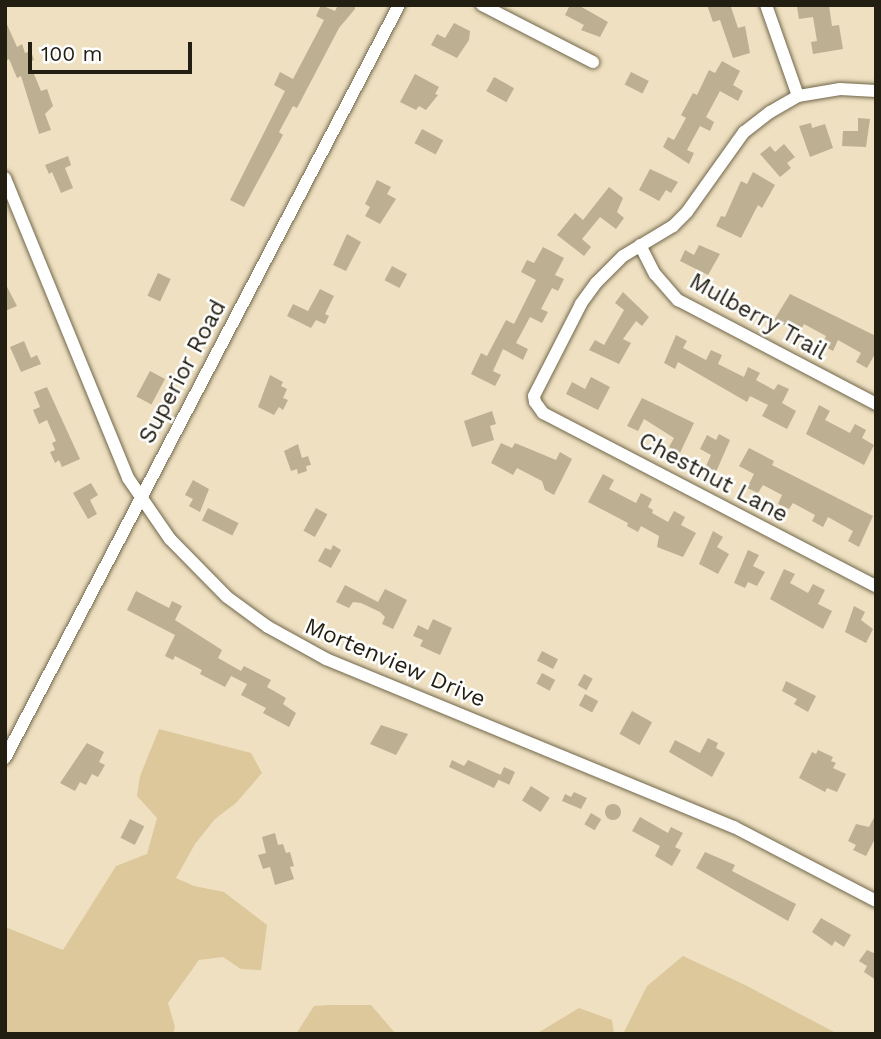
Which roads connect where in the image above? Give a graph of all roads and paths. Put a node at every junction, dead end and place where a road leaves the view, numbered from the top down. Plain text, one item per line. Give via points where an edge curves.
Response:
1 (398, 5) edge
2 (482, 5) edge
3 (766, 5) edge
4 (593, 62) dead end
5 (876, 91) edge
6 (799, 96) junction
7 (5, 178) edge
8 (11, 206) edge
9 (640, 245) junction
10 (876, 404) edge
11 (141, 497) junction
12 (876, 586) edge
13 (5, 758) edge
14 (876, 901) edge

1 - 11 street, Superior Road
2 - 4 street
3 - 6 street
5 - 6 street via 840,89
6 - 9 street via 744,132 687,212
7 - 8 street, Mortenview Drive
8 - 11 street, Mortenview Drive via 128,478
9 - 10 street, Mulberry Trail via 655,274 678,300
9 - 12 street, Chestnut Lane via 610,267 589,292 538,386 534,402 543,413
11 - 13 street, Superior Road
11 - 14 street, Mortenview Drive via 170,539 210,582 297,645 734,827

